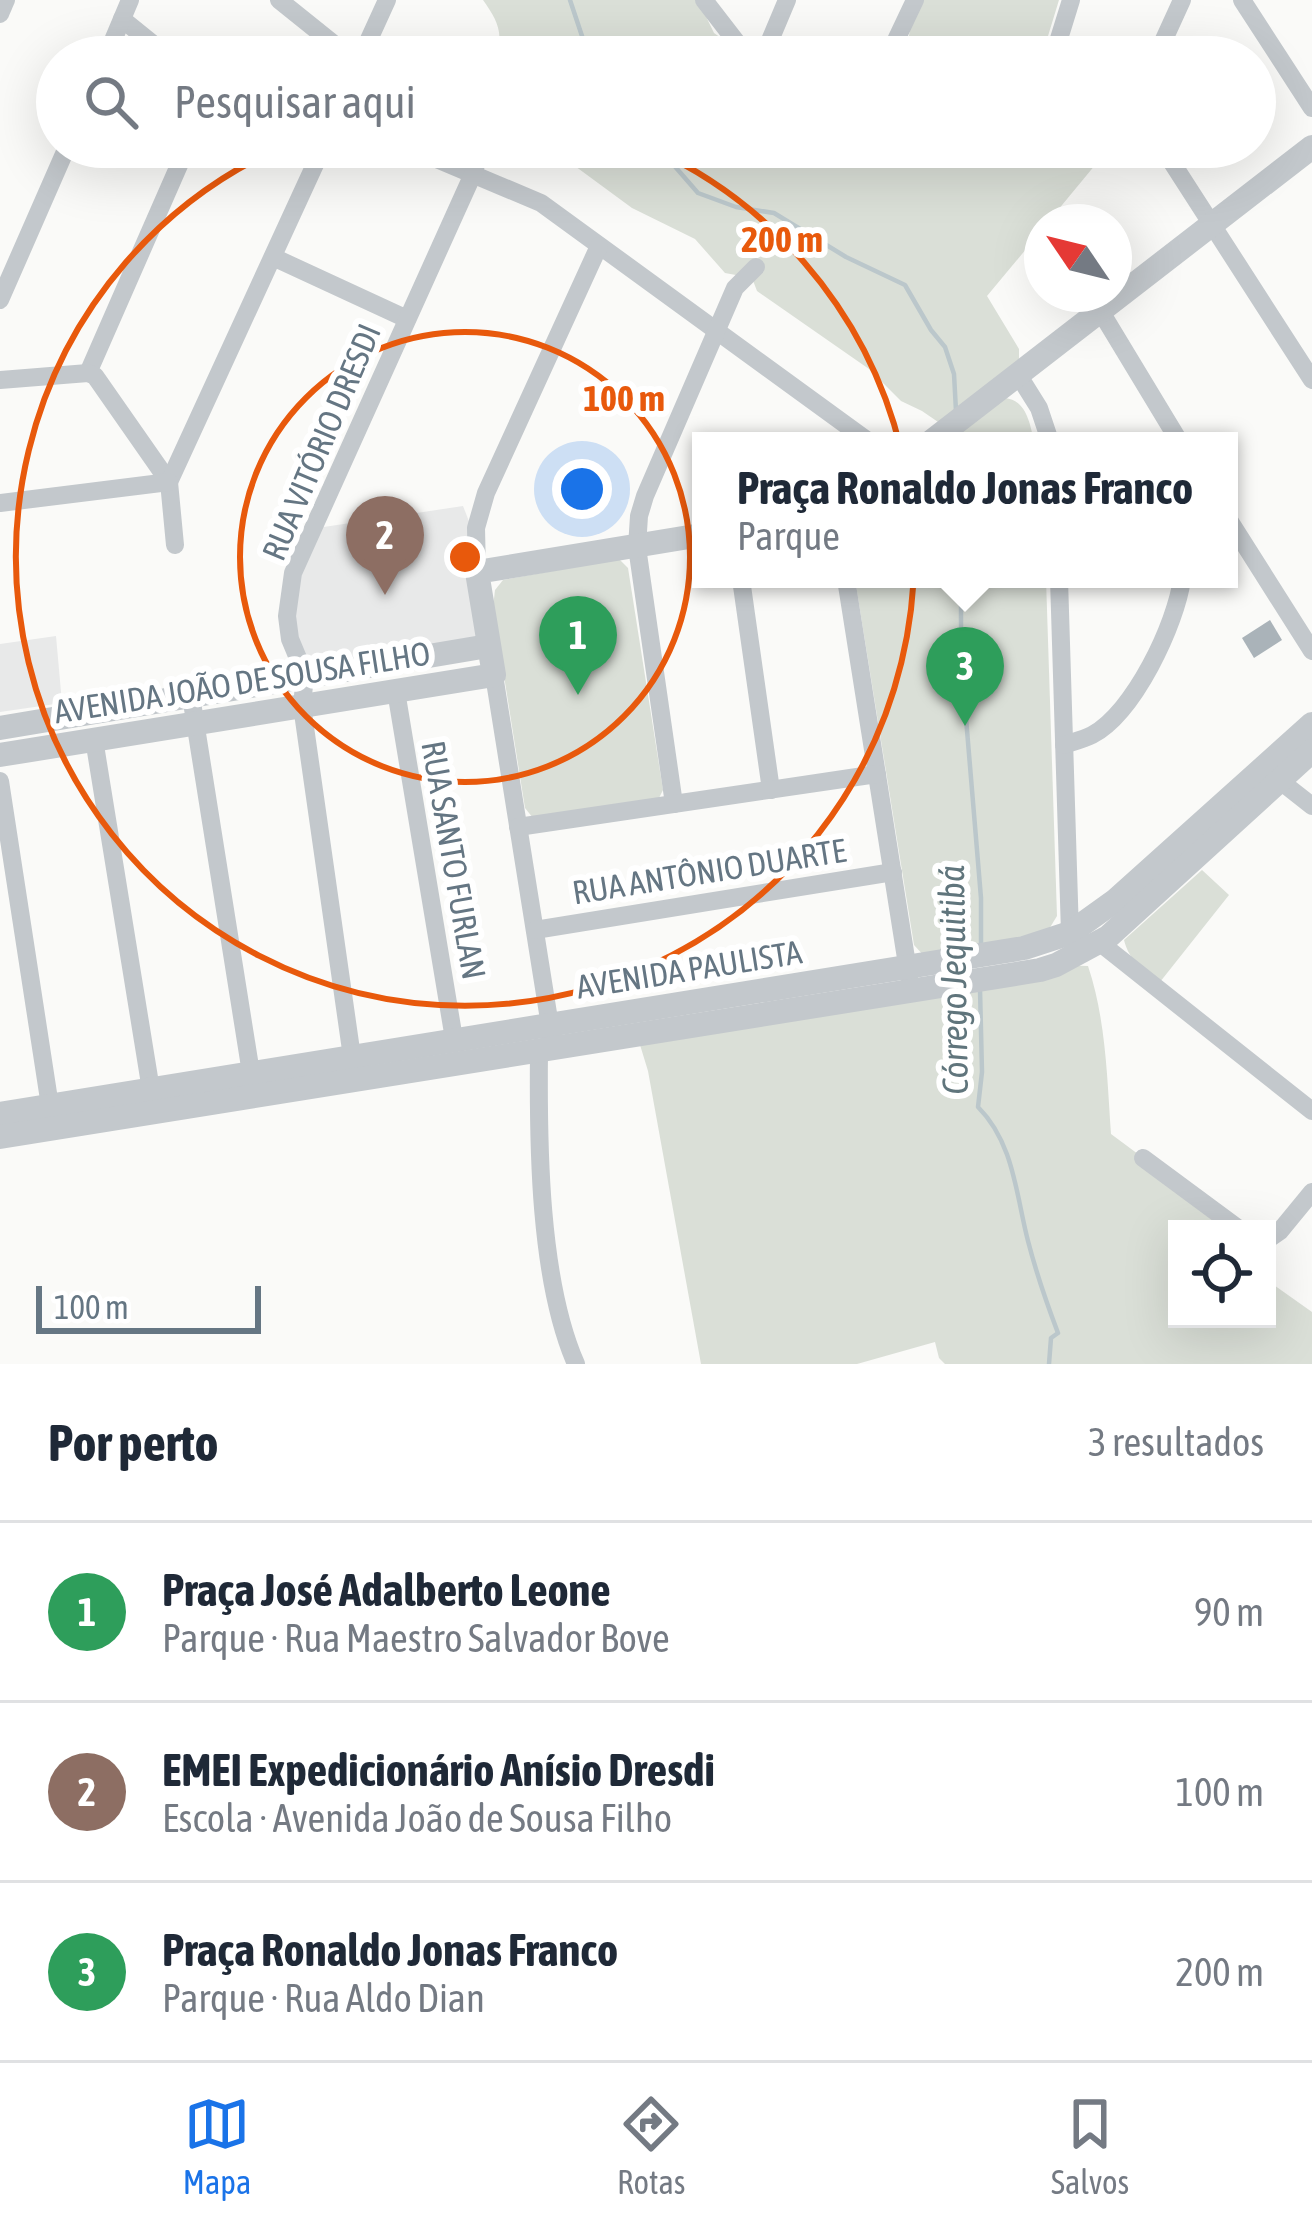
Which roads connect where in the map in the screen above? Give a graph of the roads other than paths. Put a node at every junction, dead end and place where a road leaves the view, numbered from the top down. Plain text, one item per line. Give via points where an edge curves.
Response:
1 (7, 0) edge
2 (130, 0) edge
3 (279, 0) edge
4 (387, 0) edge
5 (704, 0) edge
6 (787, 0) edge
7 (914, 0) edge
8 (1071, 0) edge
9 (1182, 0) edge
10 (1242, 0) edge
11 (0, 14) edge
12 (122, 19) junction
13 (115, 36) edge
14 (143, 36) edge
15 (324, 36) edge
16 (371, 36) edge
17 (732, 36) edge
18 (772, 36) edge
19 (898, 36) edge
20 (1060, 36) edge
21 (1166, 36) edge
22 (1265, 36) edge
23 (1276, 52) edge
24 (1312, 108) edge
25 (1312, 147) edge
26 (58, 168) edge
27 (178, 168) edge
28 (313, 168) edge
29 (459, 168) edge
30 (475, 168) edge
31 (1176, 168) edge
32 (473, 174) junction
33 (1212, 223) junction
34 (599, 246) junction
35 (273, 257) junction
36 (756, 267) dead end
37 (1132, 287) edge
38 (1, 293) edge
39 (1101, 312) joint
40 (407, 319) junction
41 (716, 332) junction
42 (88, 374) junction
43 (1019, 376) junction
44 (0, 380) edge
45 (1312, 380) edge
46 (855, 432) edge
47 (944, 432) edge
48 (1047, 432) edge
49 (1174, 432) edge
50 (169, 482) junction
51 (0, 503) edge
52 (1238, 534) edge
53 (692, 537) edge
54 (176, 545) dead end
55 (637, 547) junction
56 (477, 572) junction
57 (742, 588) edge
58 (846, 588) edge
59 (1059, 588) edge
60 (1181, 588) edge
61 (488, 646) junction
62 (1312, 651) edge
63 (305, 675) junction
64 (494, 676) junction
65 (396, 691) junction
66 (191, 696) junction
67 (302, 706) junction
68 (195, 723) junction
69 (1312, 724) edge
70 (0, 728) edge
71 (94, 740) junction
72 (1064, 745) junction
73 (1312, 751) edge
74 (0, 754) edge
75 (877, 774) junction
76 (1279, 780) junction
77 (0, 781) edge
78 (771, 790) junction
79 (674, 804) junction
80 (1312, 806) edge
81 (518, 827) junction
82 (893, 872) junction
83 (535, 929) junction
84 (1083, 943) junction
85 (910, 979) junction
86 (454, 1039) junction
87 (548, 1042) junction
88 (352, 1057) junction
89 (251, 1073) junction
90 (151, 1090) junction
91 (50, 1106) junction
92 (1312, 1112) edge
93 (0, 1114) edge
94 (0, 1137) edge
95 (1143, 1158) dead end
96 (1312, 1192) edge
97 (1227, 1220) edge
98 (1276, 1234) edge
99 (576, 1364) edge

1 - 11 street
2 - 12 street
3 - 15 street
4 - 16 street
5 - 17 street
6 - 18 street
7 - 19 street
8 - 20 street
9 - 21 street
10 - 22 street
12 - 13 street
12 - 14 street
23 - 24 street
25 - 33 street
26 - 38 street
27 - 42 street
28 - 35 street
29 - 32 street
30 - 32 street, RUA VITÓRIO DRESDI
31 - 33 street
32 - 34 street via 541,203
32 - 40 street, RUA VITÓRIO DRESDI
33 - 37 street
33 - 45 street
34 - 41 street
34 - 56 street via 485,493
35 - 40 street
35 - 50 street
36 - 41 street via 735,288
39 - 43 street
39 - 49 street
40 - 63 street, RUA VITÓRIO DRESDI via 293,573 287,616
41 - 46 street
41 - 55 street via 645,496
42 - 44 street
42 - 50 street
43 - 47 street
43 - 48 street
50 - 51 street
50 - 54 street
52 - 62 street
53 - 55 street
55 - 56 street
55 - 79 street
56 - 61 street
57 - 78 street
58 - 75 street
59 - 72 street
60 - 72 street via 1160,650 1134,690 1094,734
61 - 63 street, AVENIDA JOÃO DE SOUSA FILHO
61 - 64 street
63 - 66 street, AVENIDA JOÃO DE SOUSA FILHO
63 - 67 street, RUA VITÓRIO DRESDI
64 - 65 street, AVENIDA JOÃO DE SOUSA FILHO
64 - 81 street
65 - 67 street, AVENIDA JOÃO DE SOUSA FILHO
65 - 86 street, RUA SANTO FURLAN
66 - 68 street
66 - 70 street, AVENIDA JOÃO DE SOUSA FILHO
67 - 68 street, AVENIDA JOÃO DE SOUSA FILHO
67 - 88 street, RUA VITÓRIO DRESDI
68 - 71 street, AVENIDA JOÃO DE SOUSA FILHO
68 - 89 street
69 - 84 street, AVENIDA PAULISTA via 1116,900
71 - 74 street, AVENIDA JOÃO DE SOUSA FILHO
71 - 90 street
72 - 84 street
73 - 76 street, AVENIDA PAULISTA
75 - 78 street
75 - 82 street
76 - 80 street
76 - 84 street, AVENIDA PAULISTA
77 - 91 street
78 - 79 street
79 - 81 street
81 - 83 street
82 - 83 street, RUA ANTÔNIO DUARTE
82 - 85 street
83 - 87 street
84 - 85 street, AVENIDA PAULISTA via 1024,948
84 - 92 street
85 - 87 street, AVENIDA PAULISTA
86 - 87 street, AVENIDA PAULISTA
86 - 88 street, AVENIDA PAULISTA
87 - 94 street, AVENIDA PAULISTA
87 - 99 street via 546,1237
88 - 89 street, AVENIDA PAULISTA
89 - 90 street, AVENIDA PAULISTA
90 - 91 street, AVENIDA PAULISTA
91 - 93 street, AVENIDA PAULISTA
95 - 97 street
96 - 98 street

